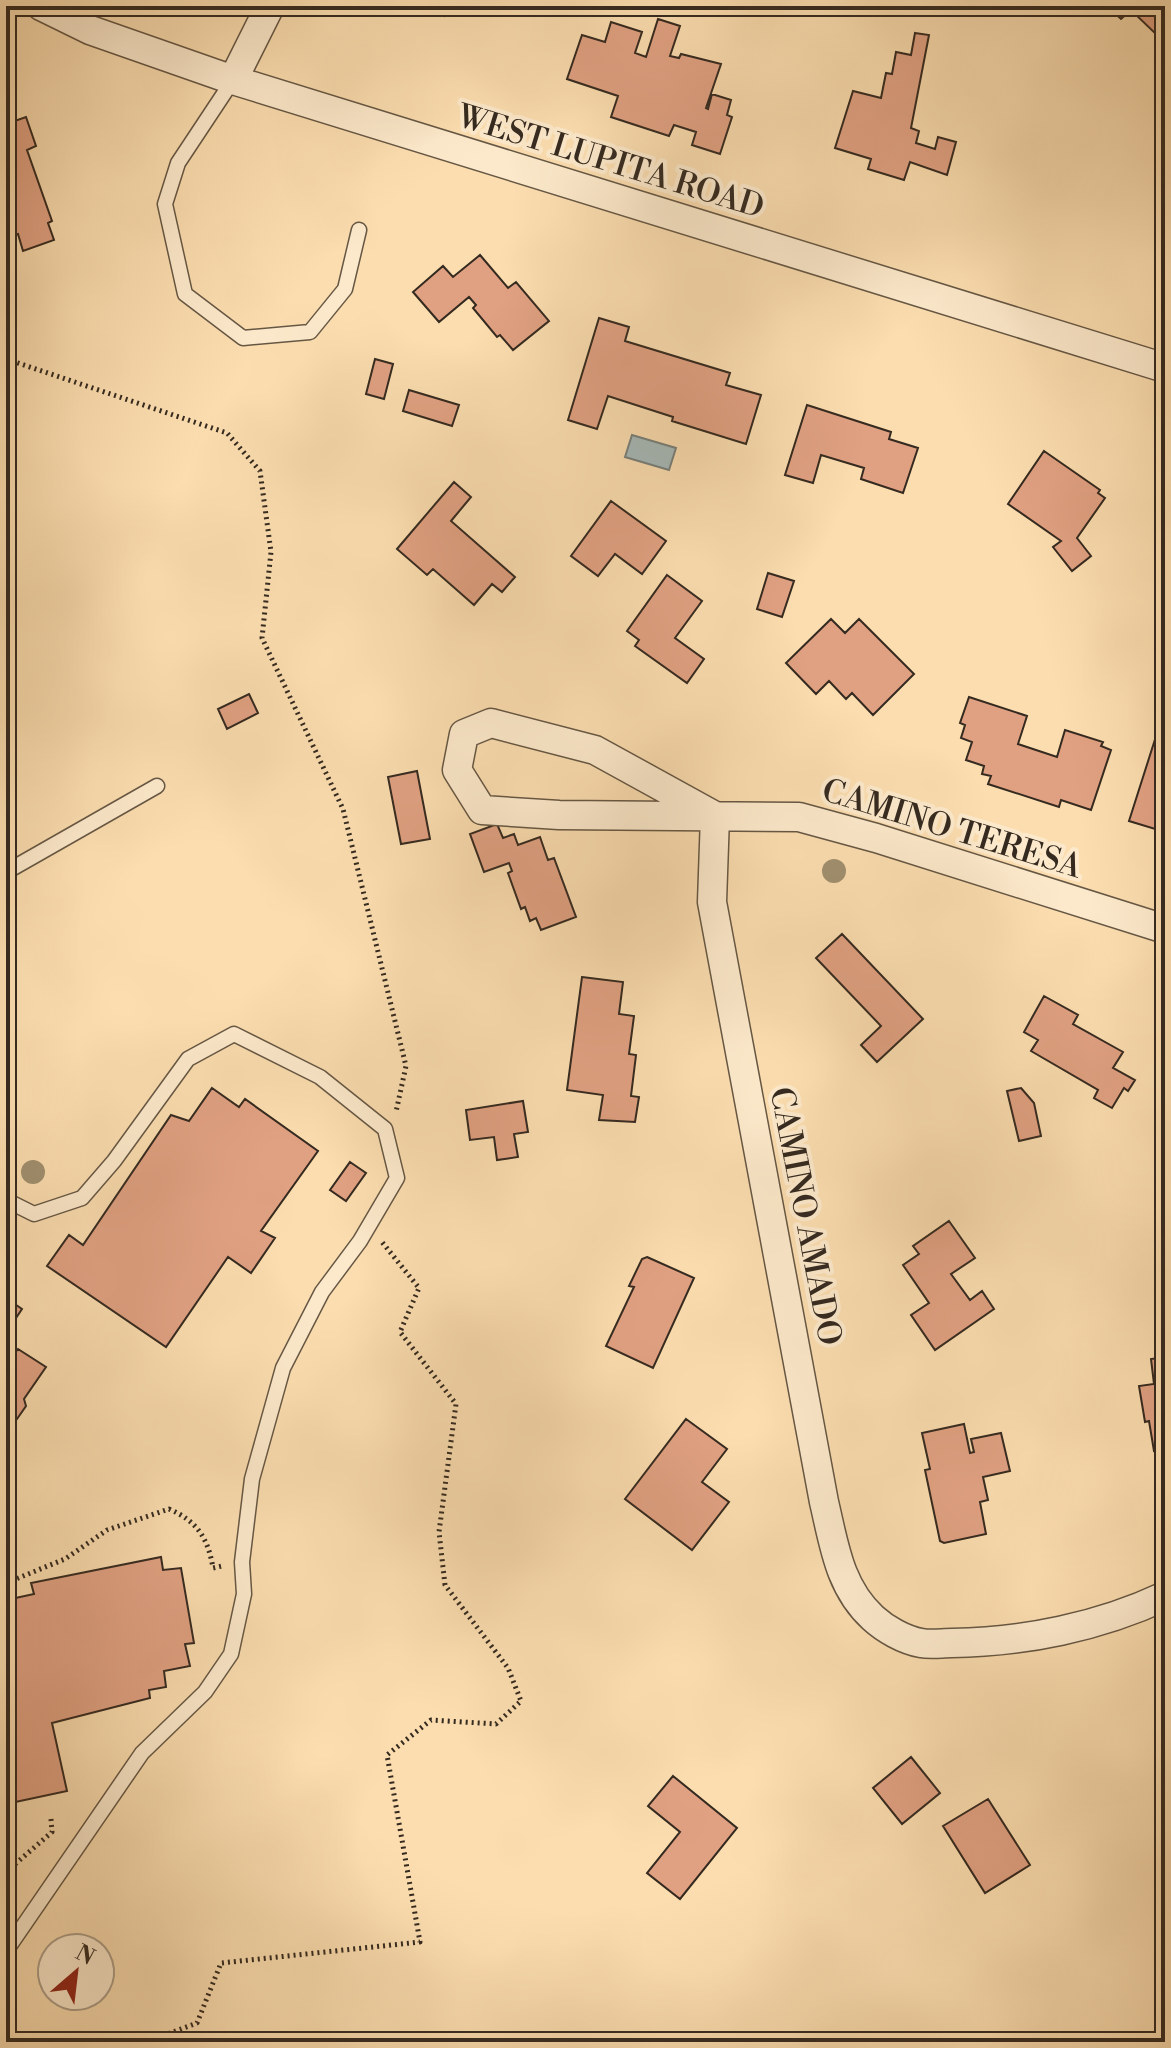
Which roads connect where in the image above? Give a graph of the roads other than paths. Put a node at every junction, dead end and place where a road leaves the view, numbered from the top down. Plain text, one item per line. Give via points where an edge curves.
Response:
1 (41, 6) edge
2 (270, 6) edge
3 (233, 80) junction
4 (359, 230) dead end
5 (1165, 368) edge
6 (157, 786) dead end
7 (715, 816) junction
8 (6, 872) edge
9 (1165, 929) edge
10 (6, 1200) edge
11 (1165, 1596) edge
12 (6, 1951) edge

1 - 3 street, WEST LUPITA ROAD via 104,35
2 - 3 street
3 - 4 lane via 178,163 165,204 185,294 243,338 310,332 345,289
3 - 5 street, WEST LUPITA ROAD
6 - 8 lane
7 - 7 street, CAMINO TERESA via 595,750 491,723 464,734 457,770 482,810
7 - 9 street, CAMINO TERESA via 799,817
7 - 11 street, CAMINO AMADO via 712,902 841,1573 873,1618 891,1632 921,1643 984,1642 1082,1626
10 - 12 lane via 34,1214 82,1198 188,1059 234,1034 320,1077 385,1129 397,1178 322,1292 283,1368 252,1479 242,1562 244,1594 231,1654 205,1692 142,1753

